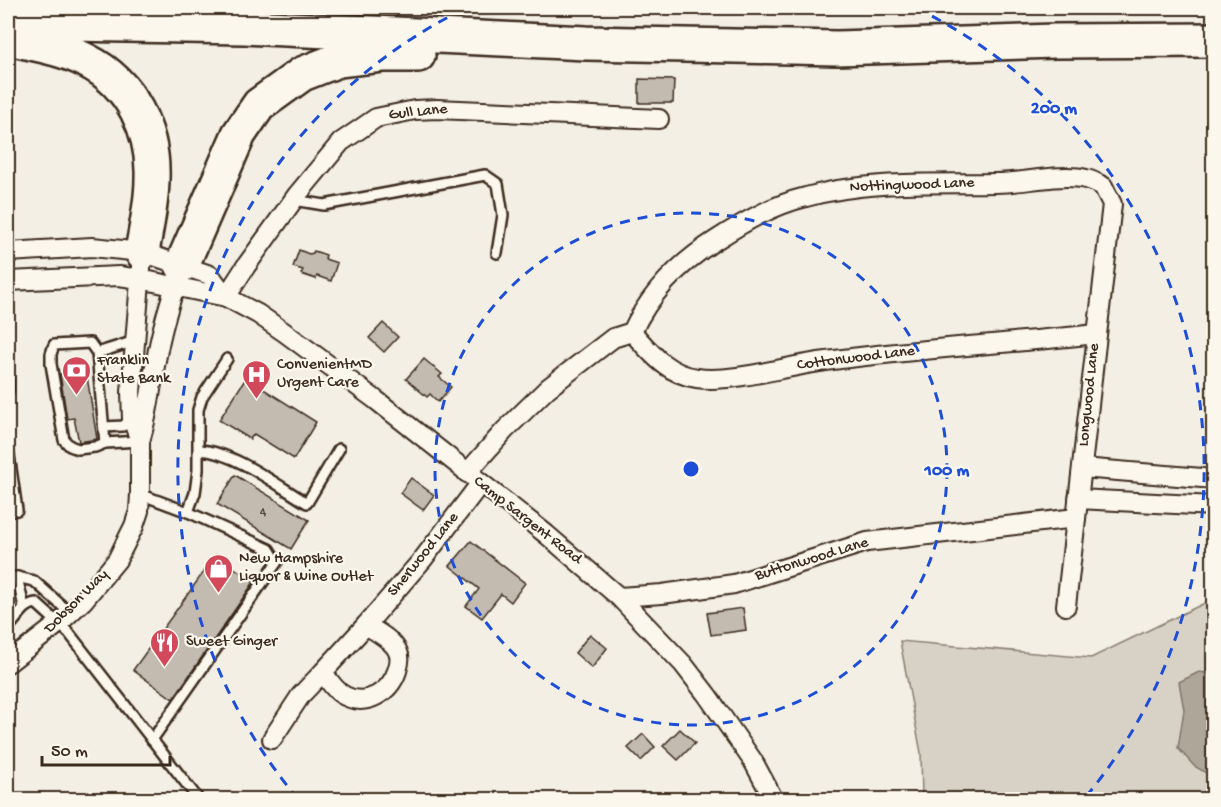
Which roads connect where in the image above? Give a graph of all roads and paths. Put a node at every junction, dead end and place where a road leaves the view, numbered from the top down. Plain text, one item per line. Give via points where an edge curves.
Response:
1 (8, 23) edge
2 (8, 38) edge
3 (1214, 40) edge
4 (544, 41) junction
5 (659, 119) dead end
6 (1103, 186) joint
7 (294, 200) junction
8 (8, 252) edge
9 (497, 253) dead end
10 (141, 266) junction
11 (179, 275) junction
12 (8, 281) edge
13 (226, 297) junction
14 (632, 332) junction
15 (1097, 334) junction
16 (135, 341) junction
17 (97, 353) junction
18 (227, 359) dead end
19 (8, 380) edge
20 (8, 391) edge
21 (132, 419) junction
22 (104, 428) junction
23 (140, 441) junction
24 (105, 443) junction
25 (339, 449) dead end
26 (200, 450) junction
27 (9, 455) dead end
28 (1082, 468) junction
29 (474, 479) junction
30 (1214, 479) edge
31 (140, 494) junction
32 (1078, 499) junction
33 (1214, 506) edge
34 (8, 512) edge
35 (188, 512) junction
36 (1076, 518) junction
37 (12, 578) edge
38 (619, 597) junction
39 (1066, 606) dead end
40 (24, 607) junction
41 (64, 619) junction
42 (10, 624) edge
43 (366, 625) junction
44 (13, 658) edge
45 (323, 672) junction
46 (272, 739) dead end
47 (152, 740) junction
48 (199, 800) edge
49 (774, 800) edge

1 - 4 highway via 244,27
2 - 10 highway via 50,47 87,61 120,85 133,101 151,149 153,179
3 - 4 highway via 837,48
4 - 11 highway via 466,54 338,60 302,74 259,105 239,135
5 - 7 street, Gull Lane via 437,109 376,118 341,142
6 - 14 street, Nottingwood Lane via 1086,179 1066,178 885,185 805,197 749,220 697,252 653,294
6 - 15 street, Longwood Lane via 1112,204
7 - 9 lane via 324,205 485,175 498,184 500,194 503,215
7 - 13 street, Gull Lane
8 - 10 street, Camp Sargent Road via 92,247
10 - 11 street, Camp Sargent Road
10 - 11 street, Camp Sargent Road
10 - 12 street, Camp Sargent Road via 119,276
10 - 16 street, Dobson Way
11 - 13 street, Camp Sargent Road via 210,275
11 - 23 street, Dobson Way via 165,318
13 - 29 street, Camp Sargent Road via 284,332
14 - 15 street, Cottonwood Lane via 661,364 698,379 819,362
14 - 29 street via 613,338 548,388 505,430
15 - 28 street, Longwood Lane
16 - 17 lane
16 - 21 street, Dobson Way via 130,392
17 - 22 lane
17 - 24 lane via 90,343 54,345 51,364 64,440 78,449
18 - 26 lane via 198,410
19 - 20 lane
21 - 22 lane via 123,426
21 - 23 street, Dobson Way
22 - 24 lane
23 - 24 lane
23 - 31 street, Dobson Way
25 - 26 lane via 307,503 230,457
26 - 35 lane via 195,493
27 - 34 lane via 17,510
28 - 30 street
28 - 32 street, Longwood Lane
29 - 38 street, Camp Sargent Road
29 - 43 street, Sherwood Lane via 423,559
31 - 35 lane
31 - 41 street, Dobson Way via 139,511 128,542 105,577
32 - 33 street
32 - 36 street, Longwood Lane
35 - 47 lane via 269,549 277,562
36 - 38 street, Buttonwood Lane via 867,542 734,584
36 - 39 street, Longwood Lane
37 - 40 lane
37 - 41 lane via 34,581
38 - 49 street, Camp Sargent Road via 707,695 742,744
40 - 41 lane via 36,603
40 - 42 lane
41 - 44 street, Dobson Way
41 - 47 lane via 69,633
43 - 45 street, Sherwood Lane
43 - 45 street via 387,638 398,652 396,673 386,690 369,699 345,696 332,687
45 - 46 street, Sherwood Lane via 301,695
47 - 48 lane

